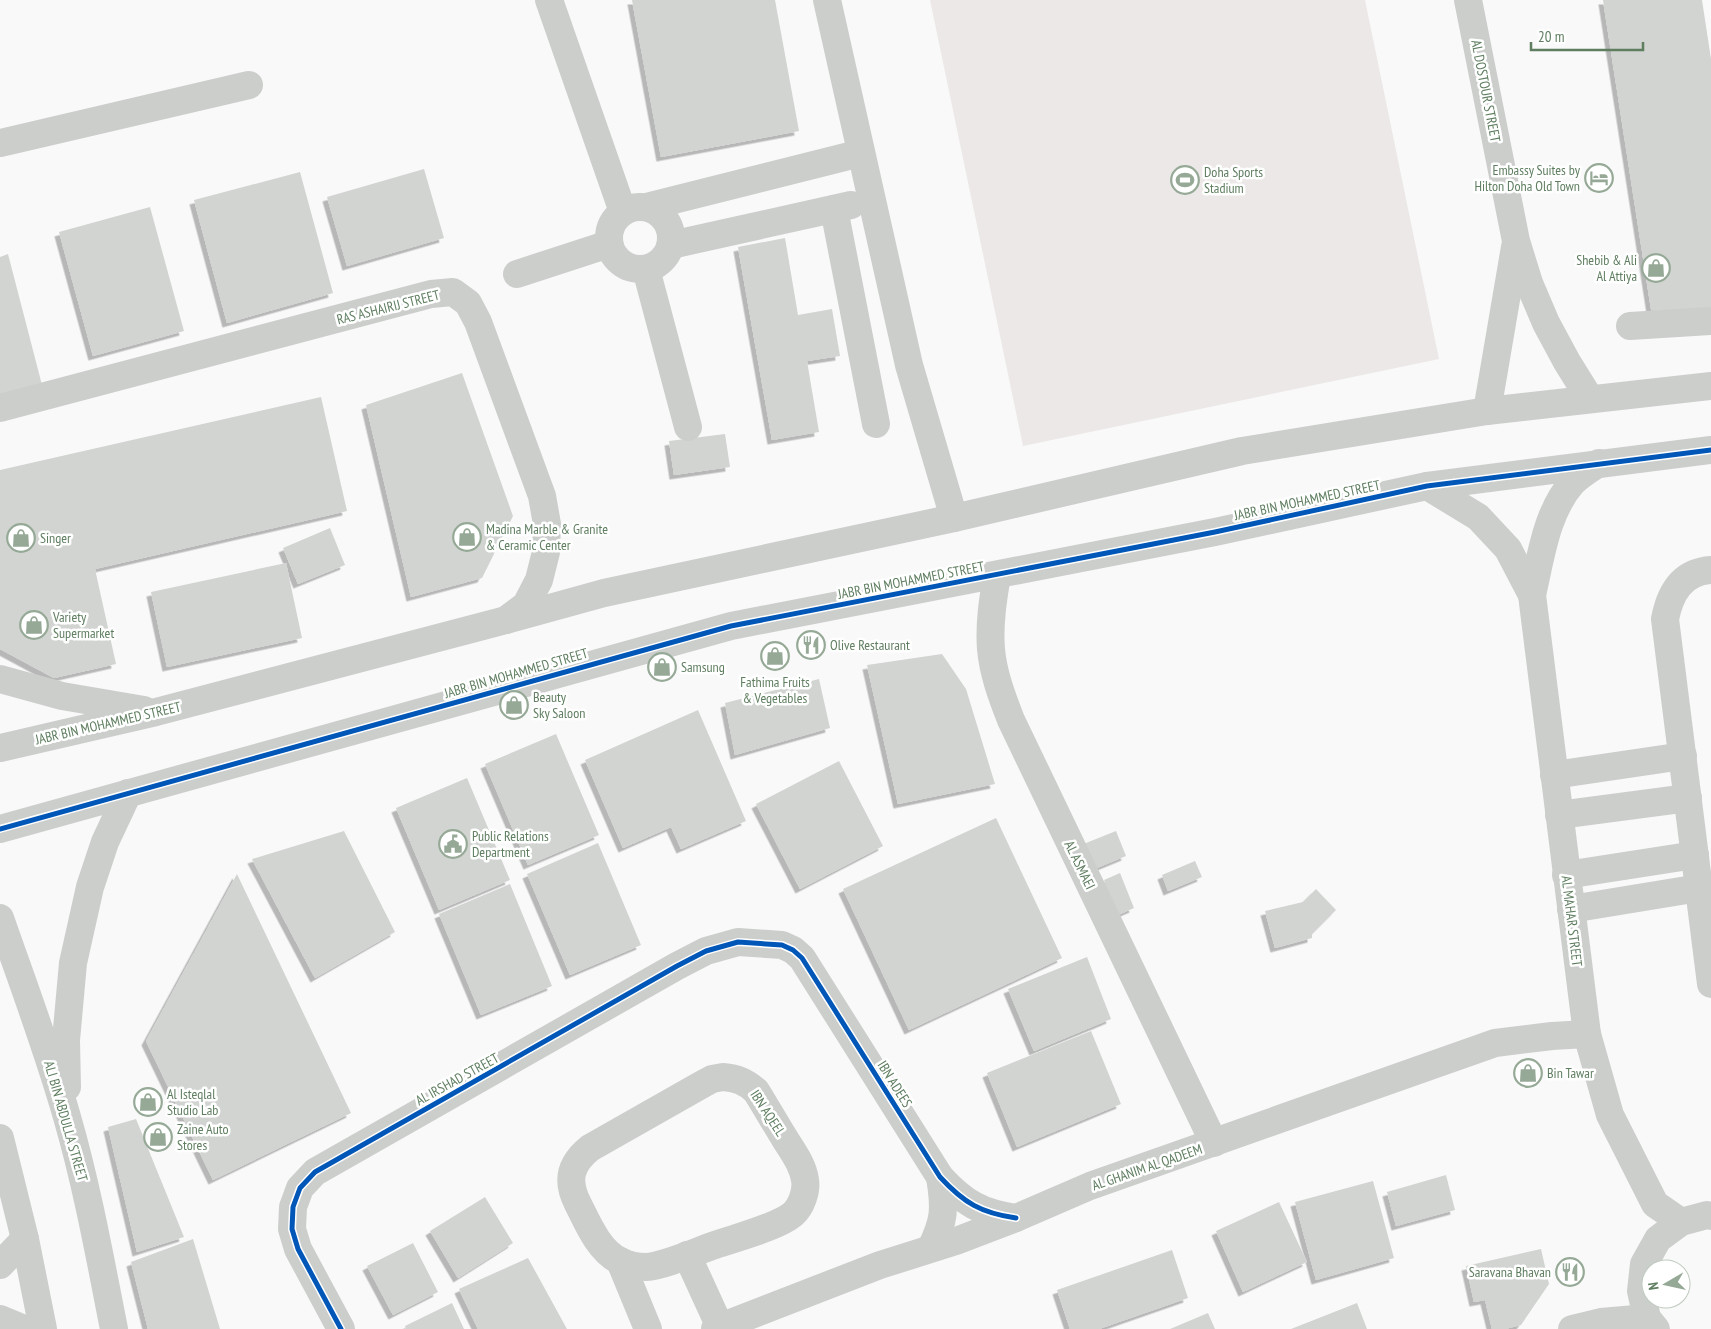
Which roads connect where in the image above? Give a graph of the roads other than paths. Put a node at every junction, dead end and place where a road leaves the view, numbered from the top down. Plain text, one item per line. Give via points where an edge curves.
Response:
1 (549, 0) edge
2 (827, 0) edge
3 (1468, 0) edge
4 (250, 85) dead end
5 (0, 143) edge
6 (861, 153) junction
7 (872, 200) junction
8 (834, 209) junction
9 (634, 210) junction
10 (1516, 241) junction
11 (609, 244) junction
12 (671, 245) junction
13 (646, 270) junction
14 (517, 274) dead end
15 (1711, 321) edge
16 (1630, 326) dead end
17 (1711, 386) edge
18 (1590, 399) junction
19 (0, 408) edge
20 (1487, 410) junction
21 (876, 424) dead end
22 (688, 427) dead end
23 (1711, 450) edge
24 (1599, 463) junction
25 (1427, 486) junction
26 (954, 518) junction
27 (1711, 570) edge
28 (997, 575) junction
29 (1532, 595) junction
30 (506, 620) junction
31 (0, 679) edge
32 (156, 712) junction
33 (0, 748) edge
34 (1683, 756) junction
35 (1554, 775) junction
36 (128, 793) junction
37 (1688, 798) junction
38 (1559, 815) junction
39 (0, 829) edge
40 (1695, 855) junction
41 (1566, 875) junction
42 (1699, 888) junction
43 (1571, 910) junction
44 (0, 918) edge
45 (771, 944) joint
46 (1711, 984) edge
47 (1587, 1034) junction
48 (67, 1117) junction
49 (0, 1138) edge
50 (1214, 1143) junction
51 (940, 1177) junction
52 (1711, 1216) edge
53 (1016, 1218) junction
54 (1681, 1222) junction
55 (25, 1239) junction
56 (931, 1248) junction
57 (687, 1255) junction
58 (620, 1261) junction
59 (0, 1265) edge
60 (0, 1319) edge
61 (1651, 1324) edge
62 (718, 1328) edge
63 (24, 1329) edge
64 (42, 1329) edge
65 (114, 1329) edge
66 (341, 1329) edge
67 (648, 1329) edge
68 (1572, 1329) edge

1 - 9 street
2 - 6 street
3 - 10 street, AL DOSTOUR STREET
4 - 5 street
6 - 7 street
6 - 9 street
7 - 8 street
7 - 26 street via 909,366
8 - 12 street
8 - 21 street
9 - 11 street via 614,220
9 - 12 street via 658,212 671,232
10 - 18 street, AL DOSTOUR STREET via 1546,323
10 - 20 street, AL DOSTOUR STREET
11 - 13 street via 613,256 622,265
11 - 14 street
12 - 13 street via 657,265
13 - 22 street
15 - 16 street
17 - 18 street, JABR BIN MOHAMMED STREET
18 - 20 street, JABR BIN MOHAMMED STREET
19 - 30 street, RAS ASHAIRIJ STREET via 432,294 453,292 468,303 478,322 542,496 546,552 539,580 526,604
20 - 26 street, JABR BIN MOHAMMED STREET via 1242,451
23 - 24 street, JABR BIN MOHAMMED STREET
24 - 25 street, JABR BIN MOHAMMED STREET
24 - 29 street, AL MAHAR STREET via 1574,481 1556,505
25 - 28 street, JABR BIN MOHAMMED STREET
25 - 29 street, AL MAHAR STREET via 1478,517 1508,549
26 - 30 street, JABR BIN MOHAMMED STREET via 604,593
27 - 34 street via 1687,578 1675,589 1668,603 1666,619
28 - 36 street, JABR BIN MOHAMMED STREET via 730,626
28 - 50 street, AL ASMAEI via 991,649 998,685 1011,720
29 - 35 street, AL MAHAR STREET
30 - 32 street, JABR BIN MOHAMMED STREET
31 - 32 street via 62,696
32 - 33 street, JABR BIN MOHAMMED STREET
34 - 35 street
34 - 37 street
35 - 38 street, AL MAHAR STREET
36 - 39 street, JABR BIN MOHAMMED STREET
36 - 48 street via 105,842 90,887 74,962 66,1040
37 - 38 street
37 - 40 street
38 - 41 street, AL MAHAR STREET
40 - 41 street
40 - 42 street
41 - 43 street, AL MAHAR STREET
42 - 43 street
42 - 46 street
43 - 47 street, AL MAHAR STREET
44 - 48 street, ALI BIN ABDULLA STREET
45 - 51 street, IBN ADEES via 782,945 802,958
45 - 66 street, AL IRSHAD STREET via 738,942 706,951 315,1172 300,1188 293,1207 292,1229 298,1249
47 - 50 street, AL GHANIM AL QADEEM via 1495,1043
47 - 54 street, AL MAHAR STREET via 1610,1115 1655,1204
48 - 65 street, ALI BIN ABDULLA STREET via 88,1200
49 - 55 street
50 - 53 street, AL GHANIM AL QADEEM via 1090,1186
51 - 53 street, IBN ADEES via 956,1194 974,1206
51 - 56 street, IBN ADEES via 944,1212
52 - 54 street
53 - 56 street, AL GHANIM AL QADEEM
54 - 61 street via 1658,1239 1644,1264 1640,1291
55 - 59 street
55 - 64 street
56 - 62 street, AL GHANIM AL QADEEM
57 - 58 street, IBN AQEEL via 647,1267
57 - 58 street, IBN AQEEL via 778,1223 794,1214 803,1199 806,1182 801,1164 756,1090 736,1078 712,1079 580,1156 571,1179 572,1191 600,1245
57 - 62 street
58 - 67 street
60 - 63 street
61 - 68 street via 1602,1322

